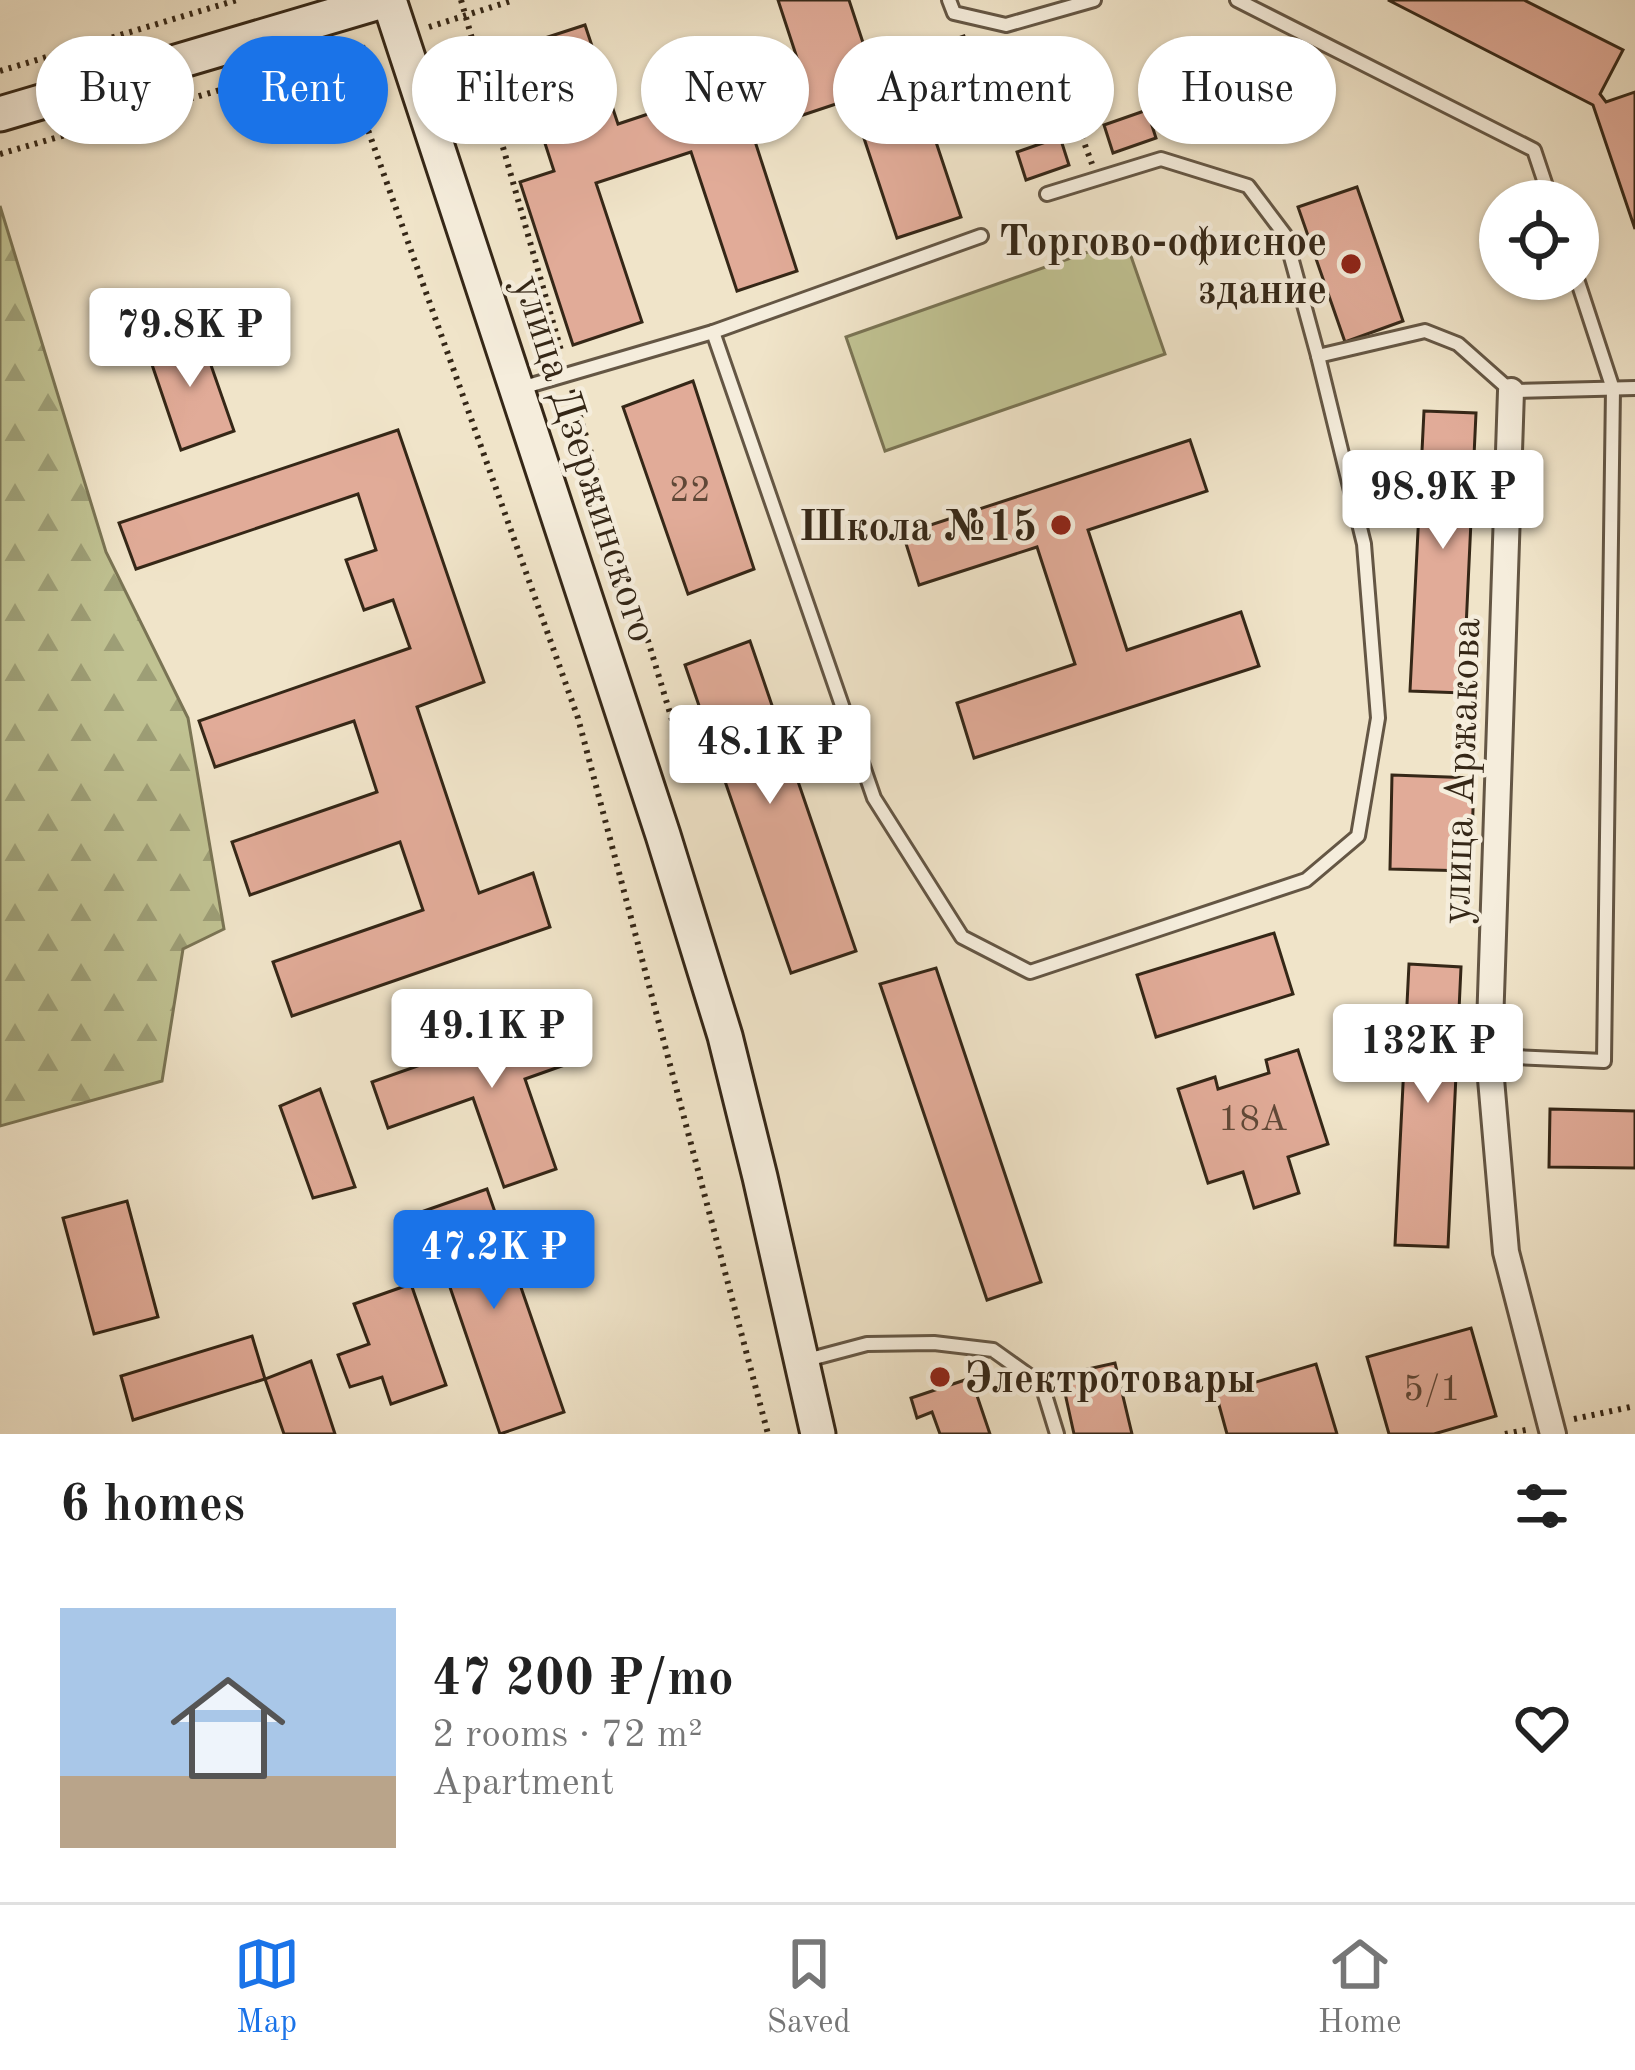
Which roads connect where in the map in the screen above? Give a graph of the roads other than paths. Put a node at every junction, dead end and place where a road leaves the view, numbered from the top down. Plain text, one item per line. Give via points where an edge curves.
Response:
1 (388, 0) edge
2 (1094, 0) edge
3 (1238, 0) edge
4 (952, 6) edge
5 (0, 114) edge
6 (1544, 180) edge
7 (1047, 194) dead end
8 (981, 236) dead end
9 (1583, 300) edge
10 (713, 332) junction
11 (1318, 356) junction
12 (1635, 388) edge
13 (517, 389) junction
14 (1613, 389) junction
15 (1511, 391) junction
16 (1489, 1056) junction
17 (802, 1362) junction
18 (816, 1433) edge
19 (1057, 1434) edge
20 (1553, 1434) edge

1 - 5 street
1 - 13 street, улица Дзержинского
2 - 4 lane via 1006,25
3 - 6 lane via 1534,150
7 - 11 lane via 1161,159 1248,186 1285,235
8 - 10 lane
9 - 14 lane
10 - 11 lane via 874,798 962,937 1030,972 1306,880 1358,836 1378,718 1364,544
10 - 13 lane
11 - 15 lane via 1425,331 1458,344
12 - 14 lane
13 - 17 street, улица Дзержинского via 724,1036
14 - 15 lane
14 - 16 lane via 1604,1061
15 - 16 street, улица Аржакова
16 - 20 street, улица Аржакова via 1505,1252
17 - 18 street, улица Дзержинского
17 - 19 lane via 867,1344 993,1350 1042,1385

